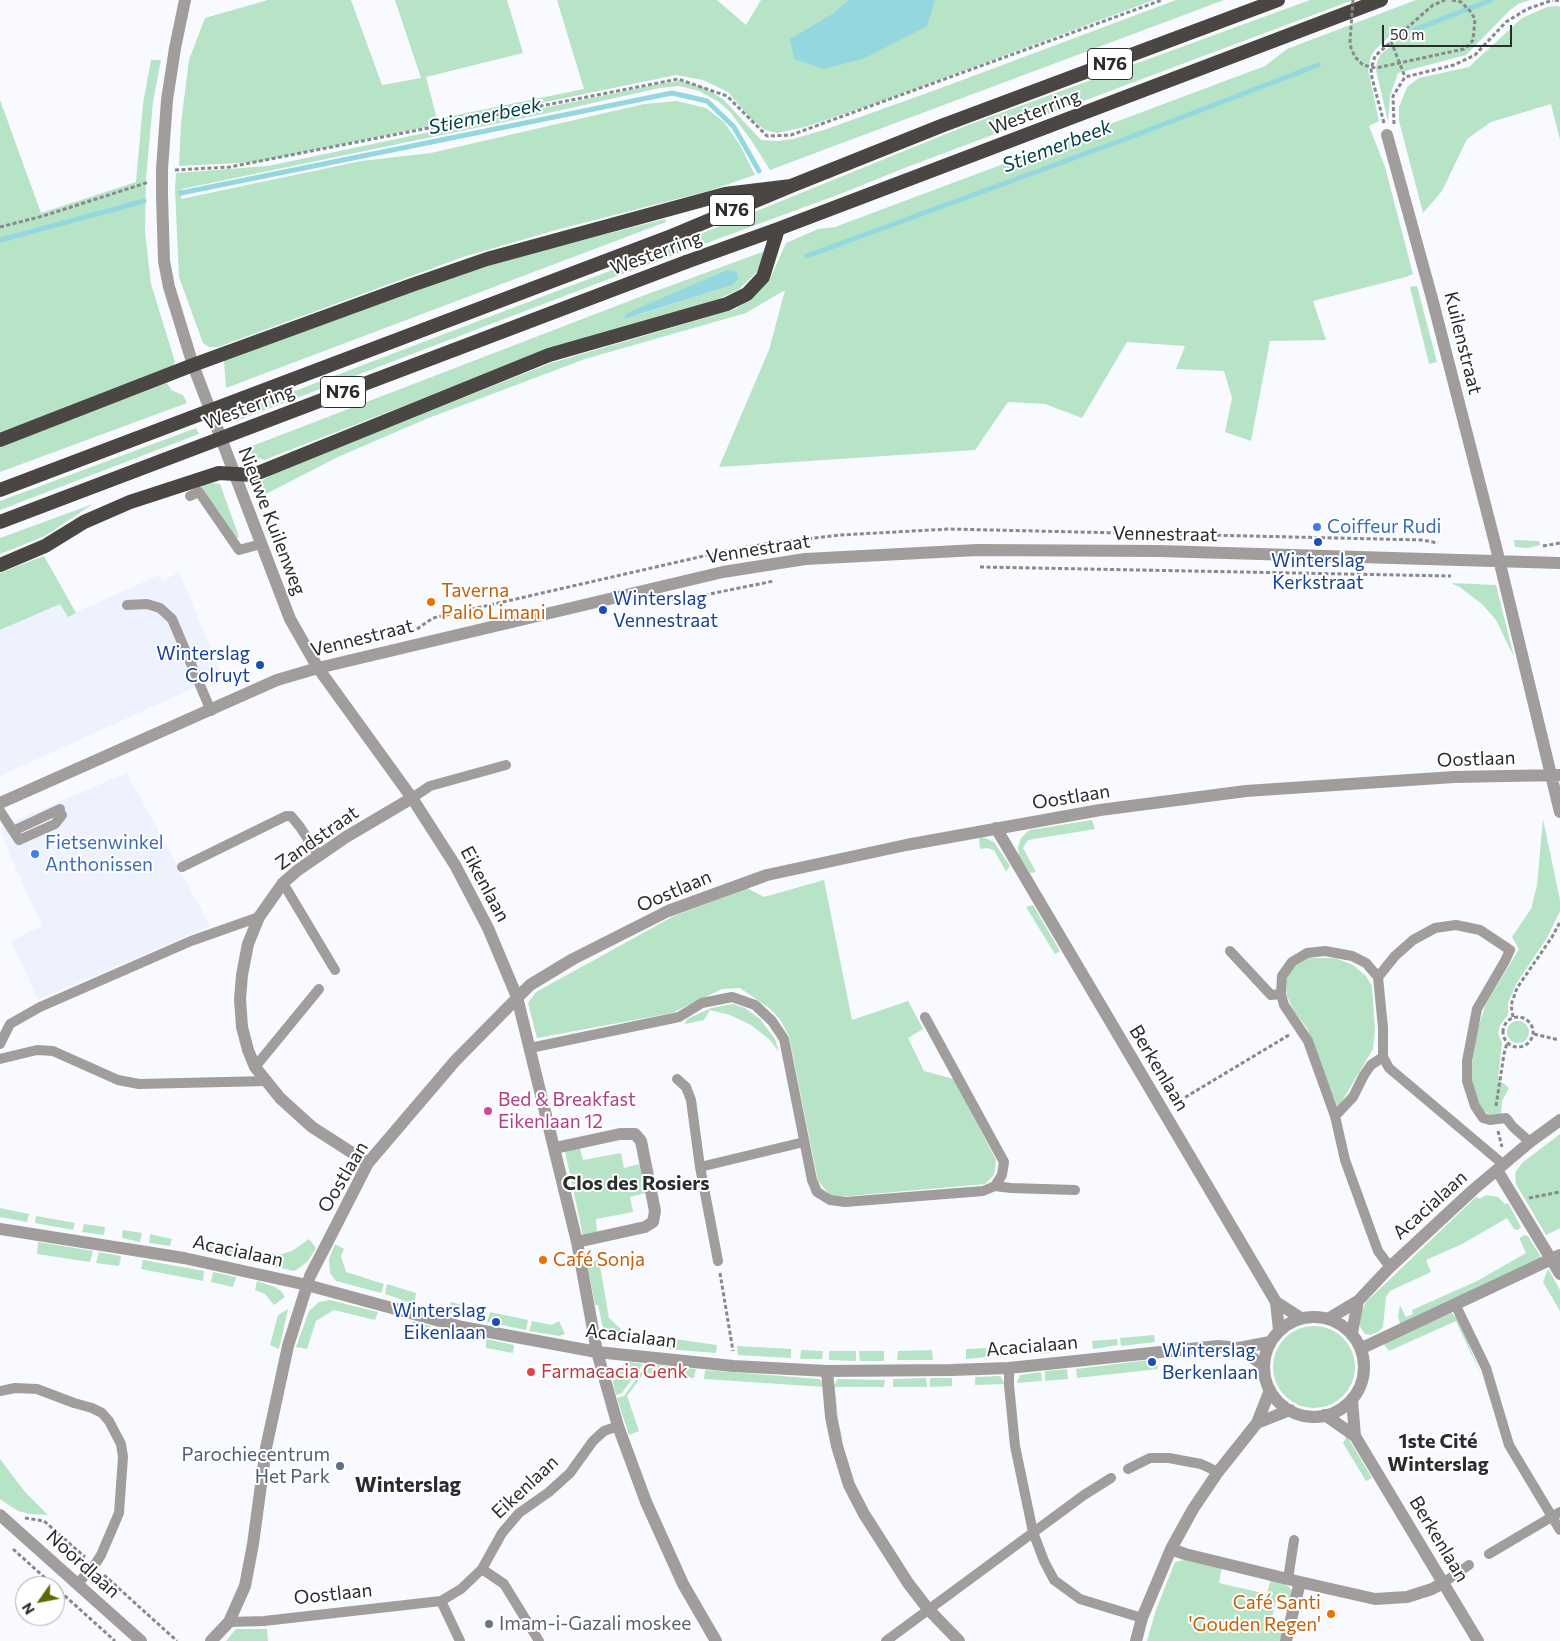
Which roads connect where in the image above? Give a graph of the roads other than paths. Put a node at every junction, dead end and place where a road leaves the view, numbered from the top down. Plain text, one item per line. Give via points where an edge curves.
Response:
1 (185, 0) edge
2 (1278, 0) edge
3 (1381, 0) edge
4 (1386, 132) road end
5 (791, 186) junction
6 (778, 229) junction
7 (193, 365) junction
8 (0, 440) edge
9 (234, 473) junction
10 (0, 490) edge
11 (190, 496) dead end
12 (0, 522) edge
13 (261, 544) junction
14 (1499, 562) junction
15 (1560, 564) edge
16 (0, 565) edge
17 (126, 605) dead end
18 (318, 668) junction
19 (211, 711) junction
20 (506, 765) dead end
21 (1555, 775) edge
22 (412, 798) junction
23 (0, 803) edge
24 (0, 811) edge
25 (61, 812) dead end
26 (1560, 812) edge
27 (996, 828) junction
28 (319, 856) junction
29 (182, 867) dead end
30 (283, 883) junction
31 (258, 917) junction
32 (1230, 951) dead end
33 (335, 970) dead end
34 (1378, 977) junction
35 (319, 989) dead end
36 (1281, 994) junction
37 (517, 997) junction
38 (924, 1017) dead end
39 (0, 1044) edge
40 (530, 1048) junction
41 (1383, 1057) junction
42 (0, 1059) edge
43 (255, 1067) junction
44 (677, 1079) dead end
45 (267, 1081) junction
46 (1335, 1116) junction
47 (1560, 1120) edge
48 (804, 1142) junction
49 (1530, 1142) junction
50 (555, 1148) junction
51 (1502, 1162) junction
52 (368, 1163) junction
53 (700, 1168) junction
54 (995, 1186) junction
55 (1074, 1190) dead end
56 (0, 1229) edge
57 (577, 1242) junction
58 (1556, 1257) edge
59 (718, 1260) road end
60 (1390, 1267) junction
61 (1560, 1274) edge
62 (307, 1285) junction
63 (1358, 1301) junction
64 (1276, 1302) junction
65 (1456, 1304) junction
66 (1301, 1318) junction
67 (1328, 1319) junction
68 (1279, 1330) junction
69 (1352, 1333) junction
70 (1270, 1342) junction
71 (1239, 1348) junction
72 (1362, 1348) junction
73 (597, 1352) junction
74 (1264, 1366) junction
75 (1009, 1368) junction
76 (827, 1371) junction
77 (1270, 1390) junction
78 (0, 1391) edge
79 (1352, 1400) junction
80 (1290, 1410) junction
81 (1324, 1415) junction
82 (1257, 1423) junction
83 (618, 1426) junction
84 (1355, 1436) junction
85 (1128, 1469) dead end
86 (1218, 1472) junction
87 (1111, 1478) dead end
88 (0, 1515) edge
89 (1556, 1515) edge
90 (1560, 1530) edge
91 (1034, 1532) junction
92 (1294, 1540) dead end
93 (1171, 1549) junction
94 (1489, 1554) dead end
95 (1469, 1565) dead end
96 (482, 1569) junction
97 (1294, 1580) junction
98 (1443, 1583) junction
99 (77, 1584) junction
100 (441, 1601) junction
101 (928, 1609) junction
102 (1142, 1618) junction
103 (229, 1622) junction
104 (142, 1641) edge
105 (211, 1641) edge
106 (460, 1641) edge
107 (539, 1641) edge
108 (716, 1641) edge
109 (886, 1641) edge
110 (959, 1641) edge
111 (1136, 1641) edge
112 (1286, 1641) edge
113 (1478, 1641) edge

1 - 7 street, Nieuwe Kuilenweg via 167,100 162,169 164,261
2 - 5 highway, Westerring / N76 via 941,126
3 - 6 highway, Westerring / N76
4 - 14 street, Kuilenstraat
5 - 7 highway via 725,194 487,259
5 - 10 highway, Westerring / N76, bridge via 674,235
6 - 9 highway via 763,277 747,294 727,304 549,355 253,475
6 - 12 highway, Westerring / N76, bridge
7 - 8 highway
7 - 9 street, Nieuwe Kuilenweg
9 - 13 street, Nieuwe Kuilenweg
9 - 16 highway via 220,473 130,502 84,522 45,546
11 - 13 lane via 199,492 240,550
13 - 18 street, Nieuwe Kuilenweg via 290,619
14 - 15 street, Vennestraat
14 - 18 street, Vennestraat via 1158,551 976,550 805,559 714,574
14 - 21 street, Kuilenstraat
17 - 19 lane via 147,604 160,608 172,619
18 - 19 street, Vennestraat via 277,680
18 - 22 street, Eikenlaan
19 - 23 street, Vennestraat
20 - 22 lane via 430,786
21 - 26 street, Kuilenstraat
21 - 27 street, Oostlaan via 1246,791 1100,810
22 - 28 street, Zandstraat
22 - 37 street, Eikenlaan via 459,873 488,928
24 - 25 lane via 19,840 55,824
27 - 37 street, Oostlaan via 767,875 668,911 530,985
27 - 64 street, Berkenlaan
28 - 29 lane via 300,827 286,816
28 - 30 street, Zandstraat
30 - 31 street, Zandstraat
30 - 33 lane
31 - 39 lane via 191,941 34,1010 10,1024
31 - 43 street, Zandstraat via 247,951 240,999 242,1027
32 - 36 lane via 1271,995
34 - 36 lane via 1366,963 1352,956 1325,951 1307,953 1292,962 1282,976
34 - 41 lane
34 - 49 lane via 1413,940 1435,928 1456,925 1480,930 1510,950 1477,1009 1467,1061 1467,1081 1475,1106 1483,1118 1506,1118
35 - 43 lane
36 - 46 lane via 1284,1005 1308,1041
37 - 40 street, Eikenlaan
37 - 52 street, Oostlaan via 455,1061
38 - 54 lane via 1004,1162
40 - 48 lane via 679,1017 702,1003 732,997 755,1005 772,1021 784,1039
40 - 50 street, Eikenlaan
41 - 46 lane via 1371,1065 1353,1098
41 - 51 lane via 1389,1068
42 - 45 lane via 37,1050 53,1051 118,1080 139,1084
43 - 45 street, Zandstraat
44 - 53 lane via 686,1087 691,1100
45 - 52 street, Zandstraat via 280,1098 312,1127
46 - 60 lane via 1345,1160 1358,1196 1378,1250
47 - 49 street, Acacialaan
48 - 53 lane
48 - 54 lane via 817,1192 830,1200 845,1202 983,1191
49 - 51 street, Acacialaan
50 - 57 street, Eikenlaan
50 - 57 street via 620,1134 636,1134 641,1141 656,1211 653,1222 645,1227
51 - 58 street
51 - 60 street, Acacialaan
52 - 62 street, Oostlaan
53 - 59 lane
54 - 55 lane
56 - 62 street, Acacialaan via 184,1258
57 - 73 street, Eikenlaan
58 - 61 street
58 - 65 street
60 - 63 street, Acacialaan
62 - 73 street, Acacialaan via 462,1328
62 - 103 street, Oostlaan via 288,1346 266,1448 246,1586
63 - 67 street, Acacialaan
63 - 69 street
64 - 66 street
64 - 68 street, Berkenlaan
65 - 72 street
65 - 89 lane via 1486,1368 1509,1445
66 - 67 street
66 - 68 street
67 - 69 street
68 - 70 street
69 - 72 street
70 - 71 street, Acacialaan
70 - 74 street
71 - 74 street
71 - 75 street, Acacialaan via 1218,1346
72 - 79 street via 1362,1375
73 - 76 street, Acacialaan via 733,1366
73 - 83 street, Eikenlaan
74 - 77 street
75 - 76 street, Acacialaan
75 - 91 lane via 1015,1446
76 - 101 street via 831,1417 849,1484 885,1549
77 - 80 street
77 - 82 street
78 - 99 lane via 37,1389 92,1408 109,1421 121,1444 119,1513 101,1555
79 - 81 street via 1340,1411
79 - 84 street, Berkenlaan
80 - 81 street via 1305,1416
80 - 82 street
81 - 84 street
82 - 86 street
83 - 96 lane, Eikenlaan via 602,1433 570,1473 519,1514 502,1533
83 - 108 street, Eikenlaan via 646,1502 683,1584
84 - 98 street, Berkenlaan
85 - 86 lane via 1150,1458 1169,1458 1201,1464
86 - 93 street via 1192,1509
87 - 91 lane
88 - 99 street, Noordlaan
89 - 90 lane
89 - 94 lane
91 - 101 lane
91 - 102 lane via 1054,1580 1064,1588 1080,1599
92 - 97 lane
93 - 97 street
93 - 102 street
95 - 98 lane
96 - 100 lane, Eikenlaan via 462,1589
96 - 107 lane via 504,1584
97 - 98 street via 1375,1599 1406,1597
97 - 112 street
98 - 113 street, Berkenlaan
99 - 104 street, Noordlaan
100 - 103 lane, Oostlaan
100 - 106 lane
101 - 109 lane
101 - 110 street
102 - 111 street
103 - 105 street, Oostlaan

